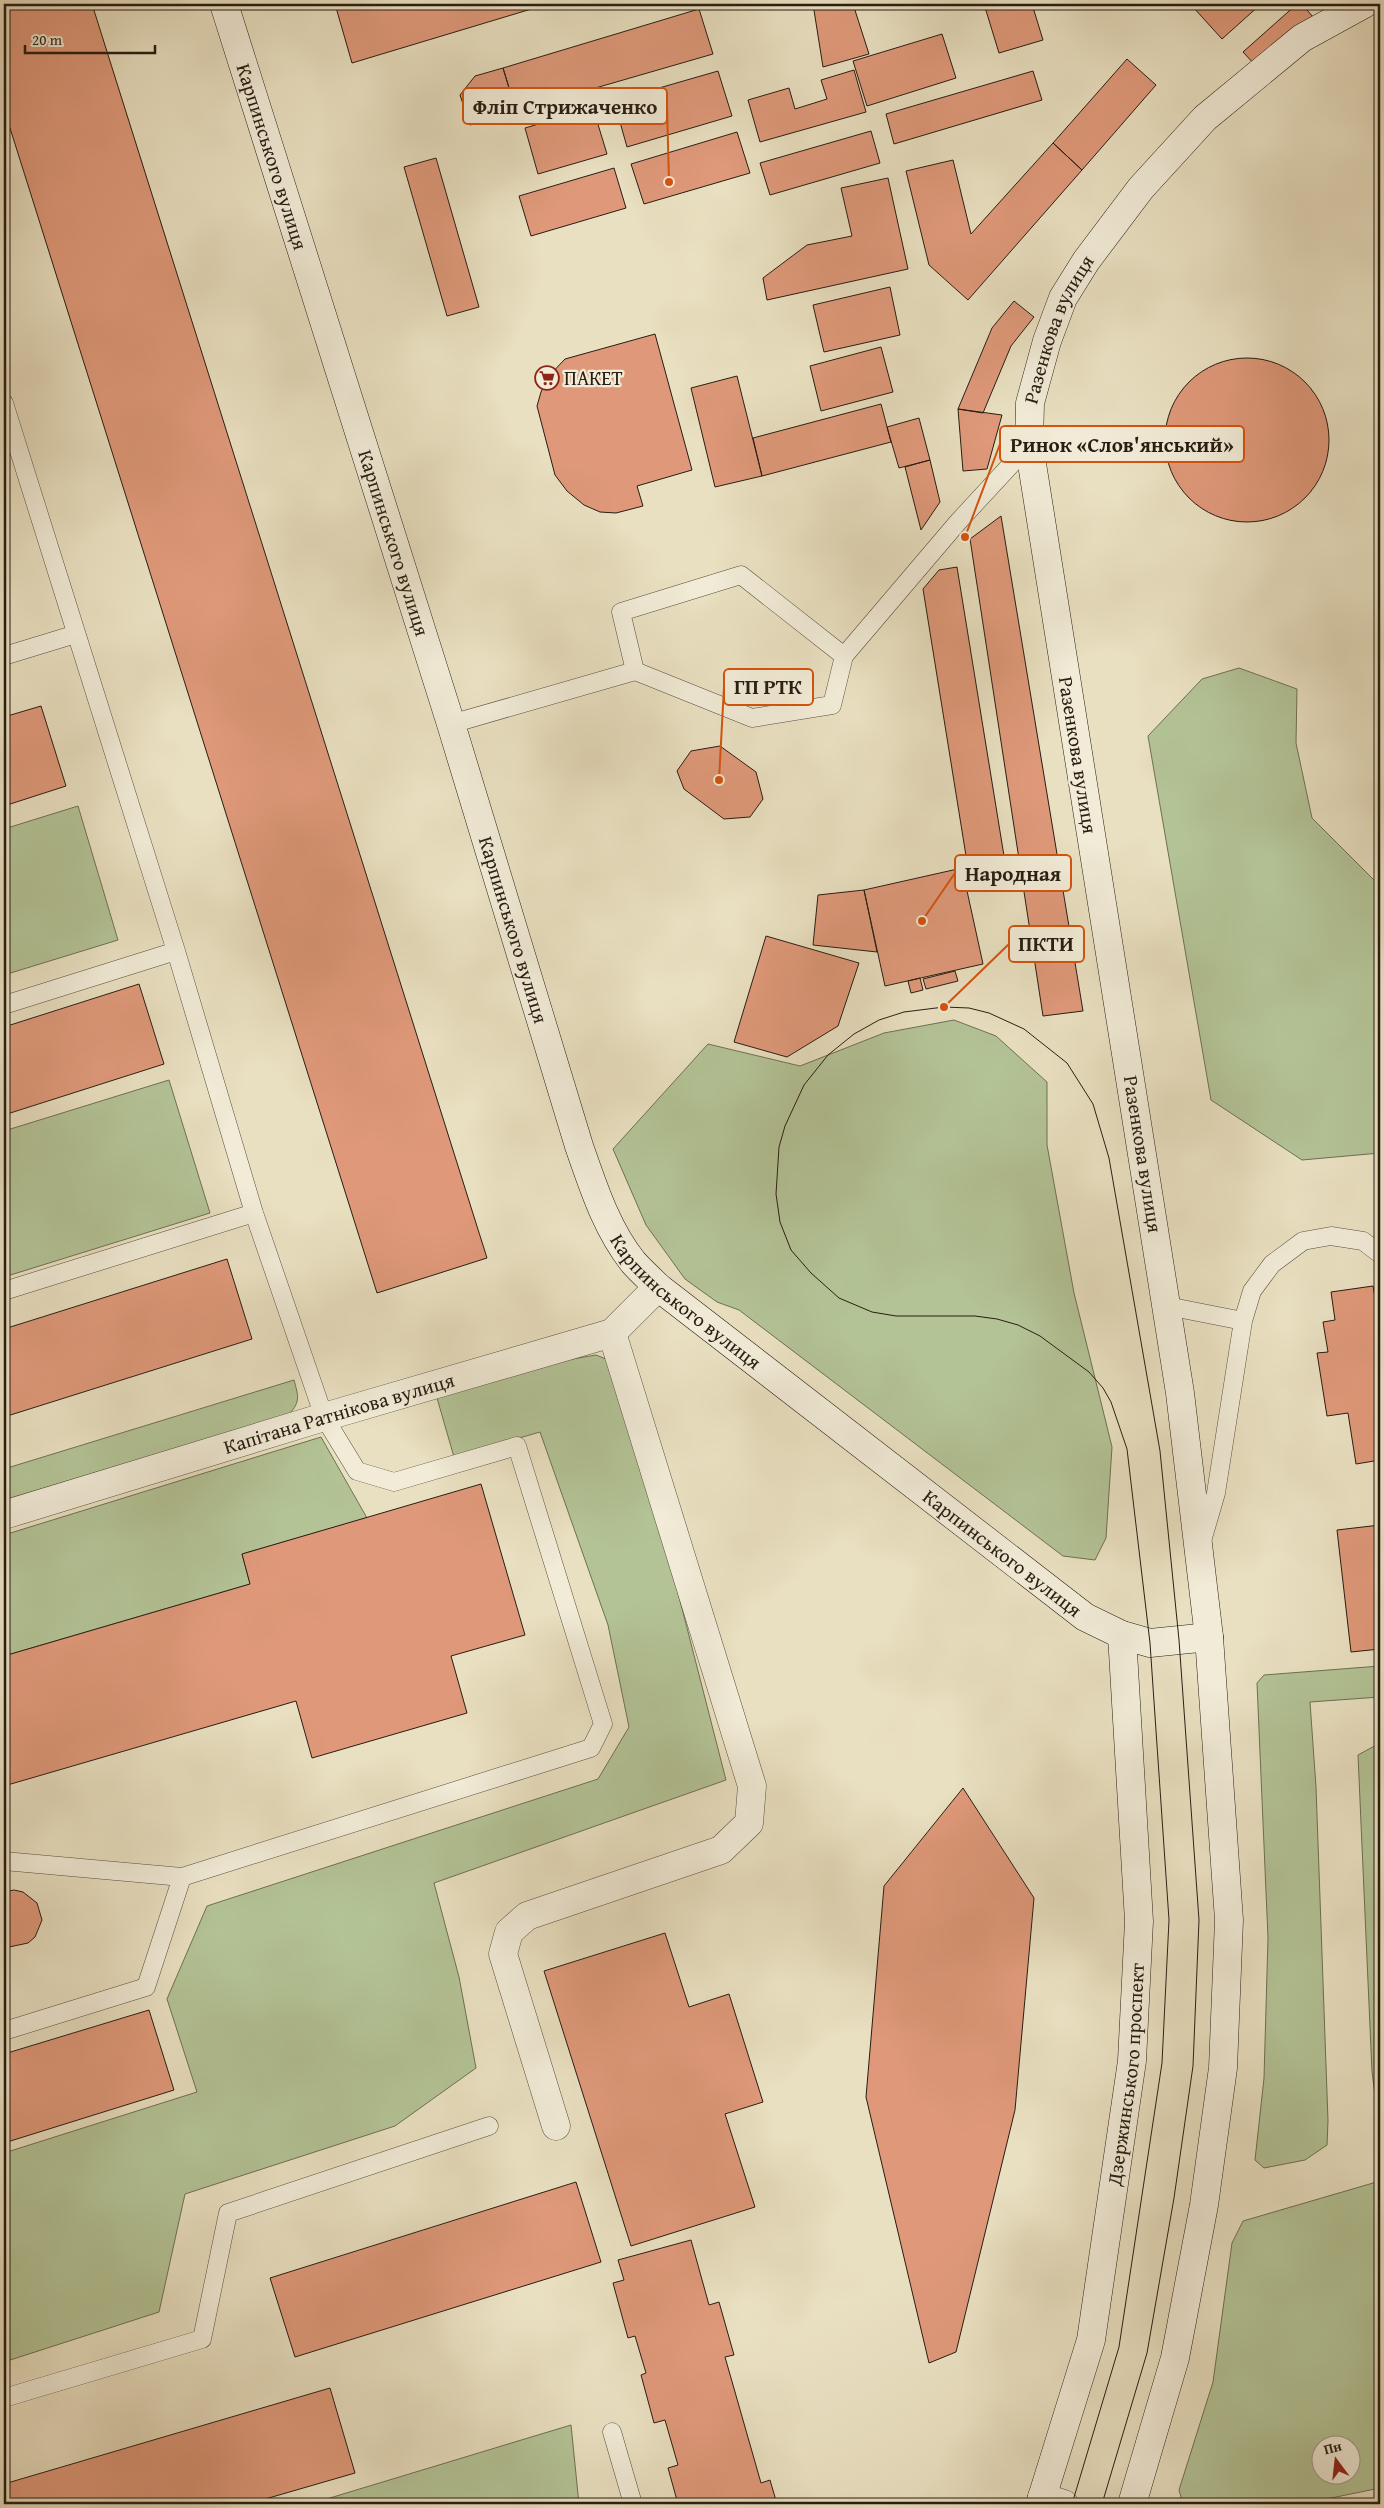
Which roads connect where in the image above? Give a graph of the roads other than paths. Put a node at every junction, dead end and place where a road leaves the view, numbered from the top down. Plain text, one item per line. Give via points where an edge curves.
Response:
1 (224, 4) edge
2 (1364, 4) edge
3 (4, 403) edge
4 (1029, 446) junction
5 (76, 634) junction
6 (4, 656) edge
7 (844, 656) junction
8 (635, 671) junction
9 (451, 724) junction
10 (176, 951) junction
11 (4, 1005) edge
12 (254, 1213) junction
13 (1380, 1254) edge
14 (658, 1287) junction
15 (4, 1291) edge
16 (1167, 1306) junction
17 (1243, 1321) junction
18 (612, 1333) junction
19 (324, 1416) junction
20 (4, 1515) edge
21 (1198, 1550) junction
22 (1122, 1635) junction
23 (1209, 1637) junction
24 (4, 1861) edge
25 (182, 1877) junction
26 (4, 2031) edge
27 (489, 2126) dead end
28 (556, 2126) dead end
29 (4, 2398) edge
30 (612, 2432) dead end
31 (1049, 2502) edge
32 (633, 2504) edge
33 (1132, 2504) edge

1 - 9 street, Карпинського вулиця
2 - 4 street, Разенкова вулиця via 1302,38 1205,118 1141,188 1086,261 1063,298 1030,403
3 - 5 lane
4 - 7 lane via 958,522
4 - 16 street, Разенкова вулиця
5 - 6 lane
5 - 10 lane
7 - 8 lane via 832,705 752,718
7 - 8 lane via 741,575 621,612
8 - 9 lane
9 - 14 street, Карпинського вулиця via 596,1194 614,1233 634,1262
10 - 11 lane
10 - 12 lane
12 - 15 lane
12 - 19 lane
13 - 17 lane via 1363,1241 1331,1236 1303,1241 1272,1264 1252,1291
14 - 18 street, Капітана Ратнікова вулиця
14 - 22 street, Карпинського вулиця via 1085,1617
16 - 17 lane
16 - 21 street, Разенкова вулиця
17 - 21 lane via 1216,1493
18 - 19 street, Капітана Ратнікова вулиця
18 - 28 street via 752,1786 749,1823 721,1850 527,1916 509,1932 503,1954
19 - 20 street, Капітана Ратнікова вулиця
19 - 25 lane via 357,1470 394,1482 517,1446 603,1724 591,1748
21 - 23 street, Разенкова вулиця
22 - 23 street, Карпинського вулиця via 1150,1643
22 - 31 street, Дзержинського проспект via 1139,1921 1132,2061 1091,2340
23 - 33 street via 1229,1920 1223,2068 1204,2205 1175,2358
24 - 25 lane
25 - 26 lane via 146,1987
27 - 29 lane via 228,2212 202,2339
30 - 32 lane

